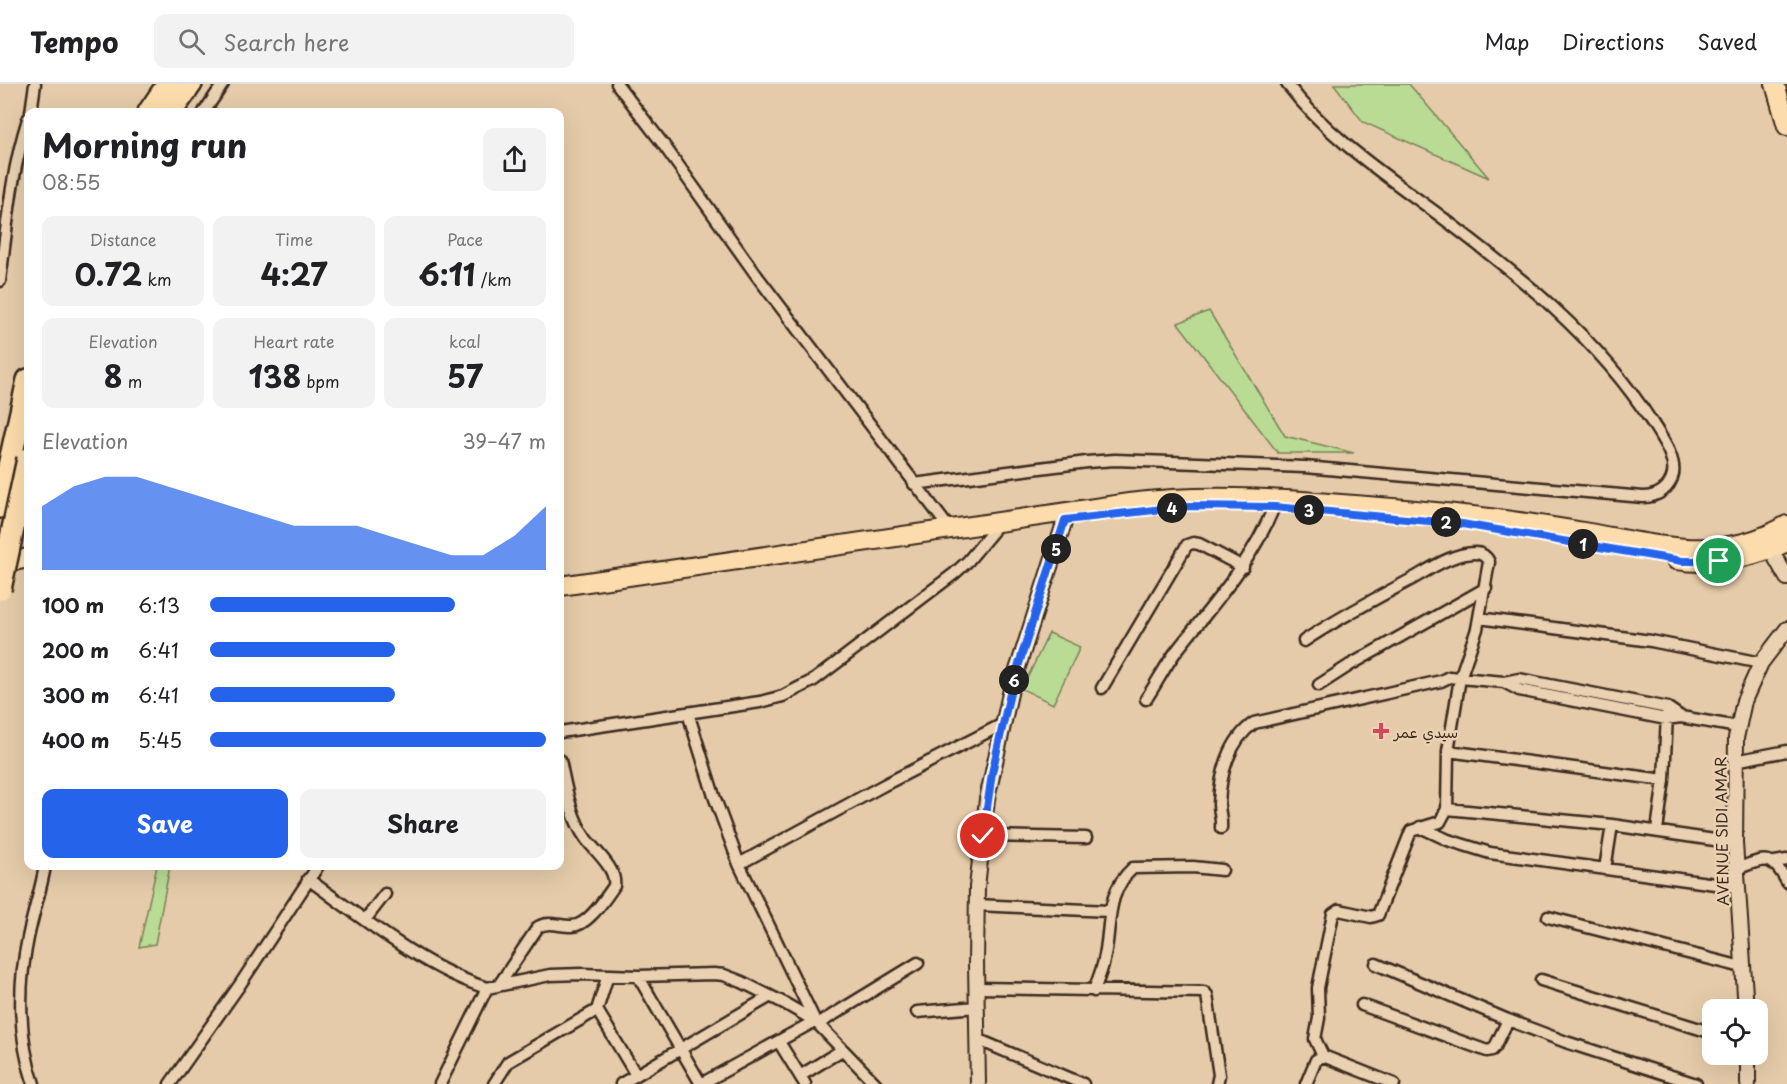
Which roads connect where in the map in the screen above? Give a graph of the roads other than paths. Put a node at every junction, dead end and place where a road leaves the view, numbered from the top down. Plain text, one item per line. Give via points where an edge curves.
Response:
1 (35, 84) edge
2 (168, 84) edge
3 (191, 84) edge
4 (223, 84) edge
5 (617, 84) edge
6 (1287, 84) edge
7 (1775, 84) edge
8 (32, 108) edge
9 (152, 108) edge
10 (174, 108) edge
11 (207, 108) edge
12 (1787, 126) edge
13 (24, 133) edge
14 (0, 281) edge
15 (24, 398) edge
16 (24, 478) edge
17 (914, 484) junction
18 (0, 507) edge
19 (1274, 507) junction
20 (1065, 520) junction
21 (1047, 522) junction
22 (949, 528) junction
23 (993, 531) junction
24 (1779, 539) edge
25 (1058, 541) junction
26 (24, 559) edge
27 (0, 564) edge
28 (1243, 567) junction
29 (1787, 578) edge
30 (564, 585) edge
31 (1486, 588) junction
32 (0, 590) edge
33 (564, 594) edge
34 (1479, 618) junction
35 (1787, 629) edge
36 (1304, 641) dead end
37 (1761, 663) junction
38 (1460, 678) junction
39 (1319, 685) dead end
40 (1102, 688) dead end
41 (1146, 699) dead end
42 (688, 713) junction
43 (1667, 713) junction
44 (1003, 724) junction
45 (1738, 727) junction
46 (564, 731) edge
47 (1448, 751) junction
48 (1787, 751) edge
49 (1735, 761) junction
50 (564, 779) edge
51 (1664, 780) junction
52 (1447, 809) junction
53 (1612, 825) junction
54 (1420, 827) junction
55 (1221, 828) dead end
56 (1657, 830) junction
57 (983, 836) junction
58 (1086, 838) dead end
59 (1735, 843) junction
60 (1787, 860) edge
61 (1775, 862) junction
62 (739, 864) junction
63 (1605, 869) junction
64 (1736, 869) junction
65 (44, 870) edge
66 (315, 870) edge
67 (1222, 870) dead end
68 (308, 879) junction
69 (1787, 882) edge
70 (1737, 887) junction
71 (385, 894) dead end
72 (976, 905) junction
73 (1109, 911) junction
74 (1548, 917) dead end
75 (365, 920) junction
76 (918, 963) dead end
77 (1376, 964) dead end
78 (1742, 967) junction
79 (608, 975) junction
80 (638, 976) junction
81 (1541, 980) dead end
82 (499, 985) junction
83 (487, 988) junction
84 (977, 988) junction
85 (1094, 991) junction
86 (769, 997) junction
87 (1745, 999) edge
88 (1362, 1005) dead end
89 (977, 1007) junction
90 (597, 1010) junction
91 (917, 1012) dead end
92 (1508, 1020) junction
93 (817, 1023) junction
94 (1702, 1030) edge
95 (979, 1040) junction
96 (779, 1042) junction
97 (680, 1050) junction
98 (842, 1050) junction
99 (1323, 1056) junction
100 (1748, 1065) edge
101 (636, 1075) junction
102 (802, 1080) edge
103 (34, 1084) edge
104 (170, 1084) edge
105 (440, 1084) edge
106 (494, 1084) edge
107 (621, 1084) edge
108 (701, 1084) edge
109 (876, 1084) edge
110 (978, 1084) edge
111 (1083, 1084) edge
112 (1217, 1084) edge
113 (1306, 1084) edge
114 (1394, 1084) edge
115 (1696, 1084) edge
116 (1748, 1084) edge

1 - 8 street
2 - 9 highway
3 - 10 highway
4 - 11 street
5 - 17 street
6 - 17 street via 1349,147 1493,257 1588,342 1633,396 1663,442 1673,468 1664,489 1655,496 1643,497 1305,467 1115,460
7 - 12 main road
13 - 14 street via 10,194
15 - 18 highway
16 - 32 highway, bridge
17 - 22 street
19 - 20 main road via 1190,506
19 - 24 main road via 1462,524 1682,561 1737,559
19 - 28 street
20 - 21 main road
20 - 25 street
21 - 23 main road
21 - 25 street
22 - 24 main road via 1150,500 1220,496 1472,516 1681,549
22 - 30 main road
23 - 33 main road
23 - 42 street via 955,573 805,686 772,700
24 - 29 street
25 - 44 street
26 - 27 main road
28 - 40 street via 1199,544 1187,545
28 - 41 street via 1176,651
31 - 34 street
31 - 36 street via 1490,569 1486,556 1473,552 1451,558
31 - 39 street
34 - 37 street via 1652,641
34 - 38 street
35 - 37 street, AVENUE SIDI AMAR
37 - 45 street, AVENUE SIDI AMAR via 1744,701
38 - 43 street via 1504,682 1519,679
38 - 47 street
38 - 55 street via 1449,677 1254,723 1239,736 1222,777
42 - 46 street
42 - 62 street
43 - 45 street
43 - 51 street
44 - 57 street
44 - 62 street
45 - 49 street, AVENUE SIDI AMAR
47 - 51 street
47 - 52 street
48 - 49 street
49 - 59 street, AVENUE SIDI AMAR
50 - 82 street via 577,824 615,882 583,924 538,927
51 - 56 street
52 - 53 street
52 - 54 street via 1440,822
53 - 56 street
53 - 63 street
54 - 63 street via 1490,853
54 - 99 street via 1411,831 1378,915 1339,910 1333,914 1318,988 1315,1039
56 - 59 street
57 - 58 street
57 - 72 street
59 - 64 street, AVENUE SIDI AMAR
60 - 61 street
61 - 64 street via 1762,859
61 - 69 street
62 - 93 street
63 - 70 street
64 - 70 street, AVENUE SIDI AMAR
65 - 103 street via 28,939 22,993 24,1046
66 - 68 street
67 - 73 street via 1133,868 1114,895
68 - 75 street
68 - 104 street
70 - 78 street, AVENUE SIDI AMAR
71 - 75 street
72 - 73 street
72 - 84 street
73 - 85 street via 1104,960
74 - 78 street
75 - 83 street via 425,959
76 - 93 street
77 - 92 street
78 - 87 street, AVENUE SIDI AMAR
79 - 80 street
79 - 82 street via 550,975
79 - 90 street
80 - 86 street via 724,975
80 - 97 street
81 - 94 street
82 - 83 street
83 - 105 street
84 - 85 street
84 - 89 street
85 - 112 street via 1204,992 1219,1075
86 - 93 street
86 - 97 street
88 - 92 street via 1489,1051 1495,1047
89 - 91 street
89 - 95 street
90 - 101 street
90 - 106 street via 508,1062
92 - 115 street
93 - 96 street
93 - 98 street
95 - 110 street
95 - 111 street
96 - 102 street
96 - 108 street
97 - 101 street
97 - 108 street
98 - 102 street
98 - 109 street
99 - 113 street via 1316,1060
99 - 114 street
100 - 116 street
101 - 107 street

